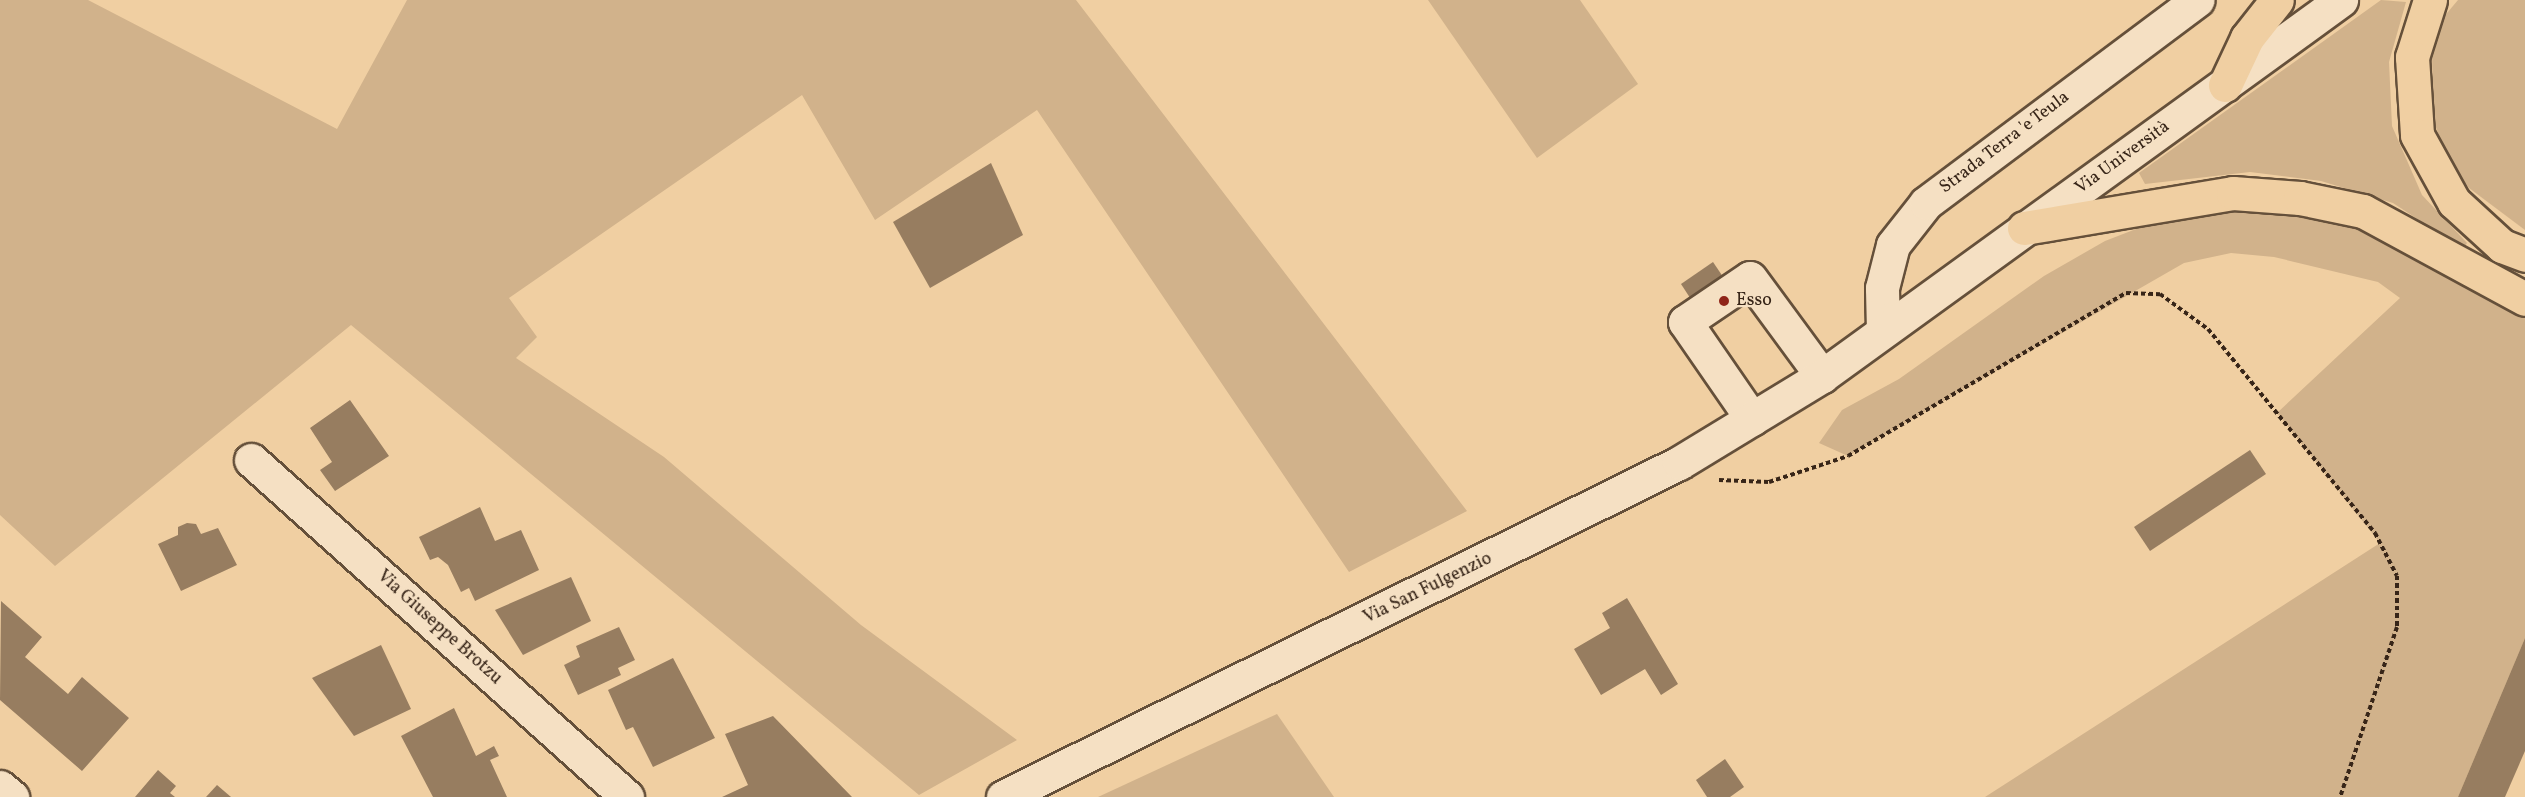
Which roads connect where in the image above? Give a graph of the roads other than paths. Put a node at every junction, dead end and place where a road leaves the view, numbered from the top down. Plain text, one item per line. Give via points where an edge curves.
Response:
1 (2197, 0) edge
2 (2277, 0) edge
3 (2341, 0) edge
4 (2430, 0) edge
5 (2225, 85) junction
6 (2024, 228) junction
7 (2525, 255) edge
8 (2525, 299) edge
9 (1893, 322) junction
10 (1832, 368) junction
11 (1752, 419) junction
12 (251, 460) dead end
13 (0, 787) edge
14 (12, 797) edge
15 (627, 797) edge
16 (1003, 797) edge

1 - 9 street, Strada Terra 'e Teula via 1926,203 1893,245 1882,288
2 - 5 highway via 2247,38
3 - 5 street, Via Università
4 - 7 highway via 2412,57 2417,135 2454,202 2502,246
5 - 6 street, Via Università
6 - 8 highway via 2233,193 2300,198 2363,211
6 - 9 street, Via Università
9 - 10 street, Via Università
10 - 11 street, Via San Fulgenzio
10 - 11 street via 1750,278 1684,322
11 - 16 street, Via San Fulgenzio via 1679,463
12 - 15 street, Via Giuseppe Brotzu
13 - 14 street

